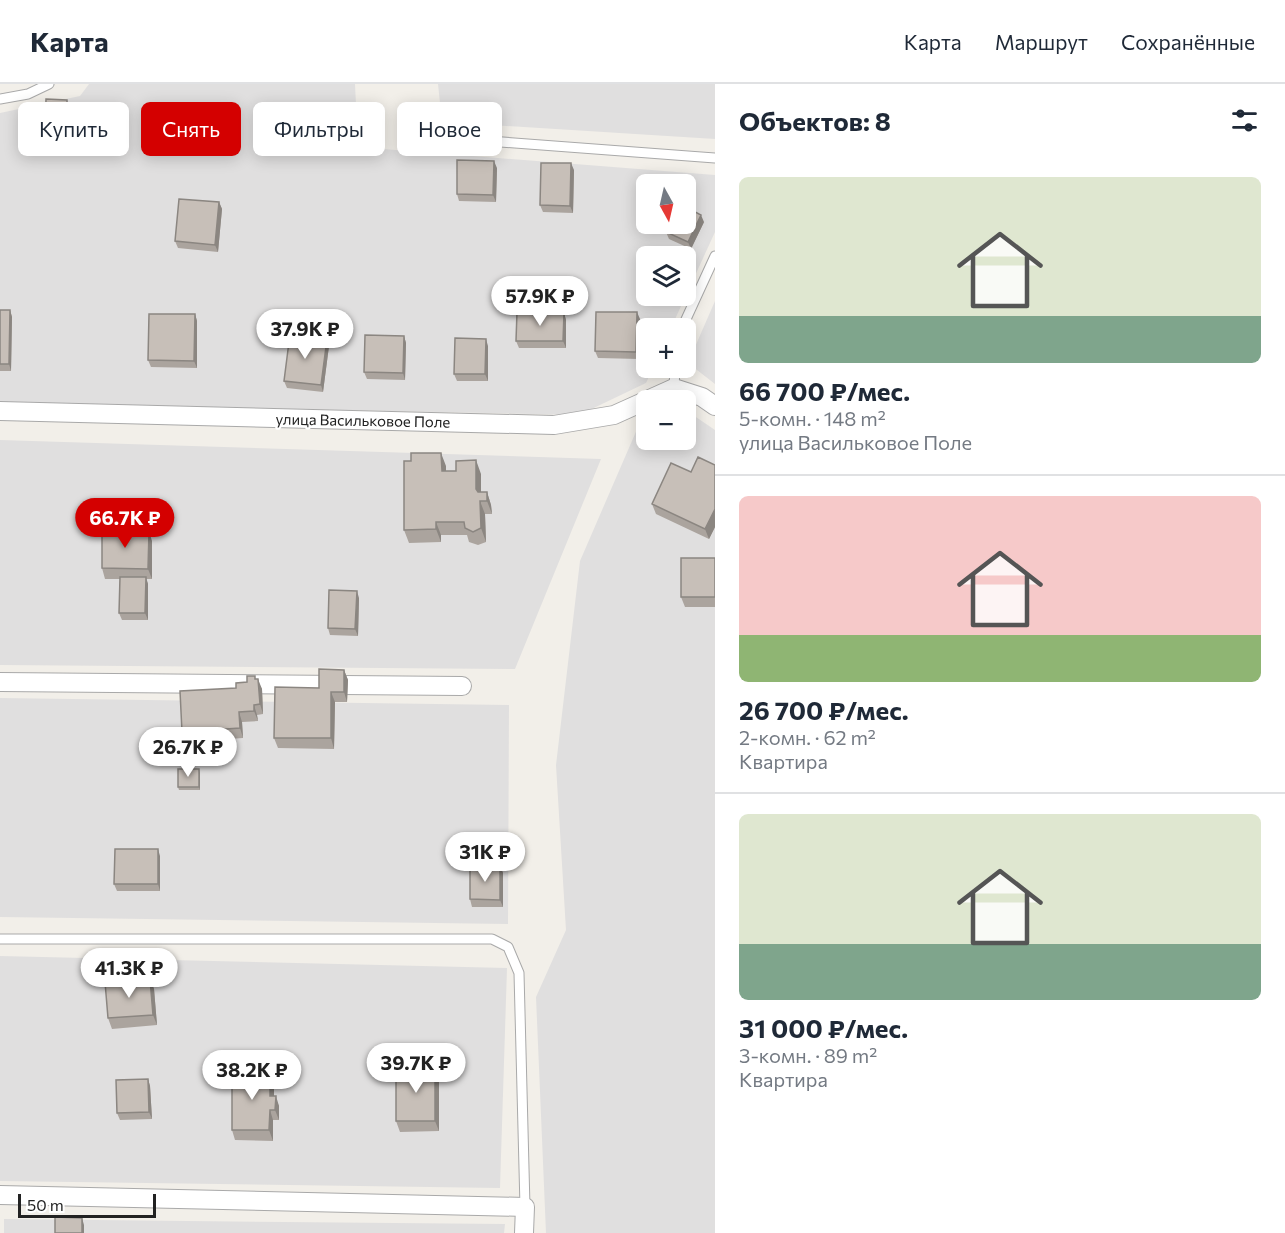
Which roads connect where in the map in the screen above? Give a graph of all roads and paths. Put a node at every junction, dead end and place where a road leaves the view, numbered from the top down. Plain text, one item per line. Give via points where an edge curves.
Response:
1 (49, 84) edge
2 (0, 99) edge
3 (502, 142) edge
4 (715, 158) edge
5 (715, 256) edge
6 (687, 318) edge
7 (674, 378) edge
8 (674, 388) junction
9 (715, 406) edge
10 (0, 411) edge
11 (0, 682) edge
12 (462, 686) dead end
13 (0, 939) edge
14 (0, 1195) edge
15 (525, 1207) junction
16 (524, 1233) edge

1 - 2 lane via 28,94
3 - 4 lane
5 - 6 lane
7 - 8 lane
8 - 9 street via 702,397
8 - 10 street, улица Васильковое Поле via 614,415 554,425
11 - 12 street
13 - 15 lane via 492,939 508,947 519,973
14 - 15 street
15 - 16 street

